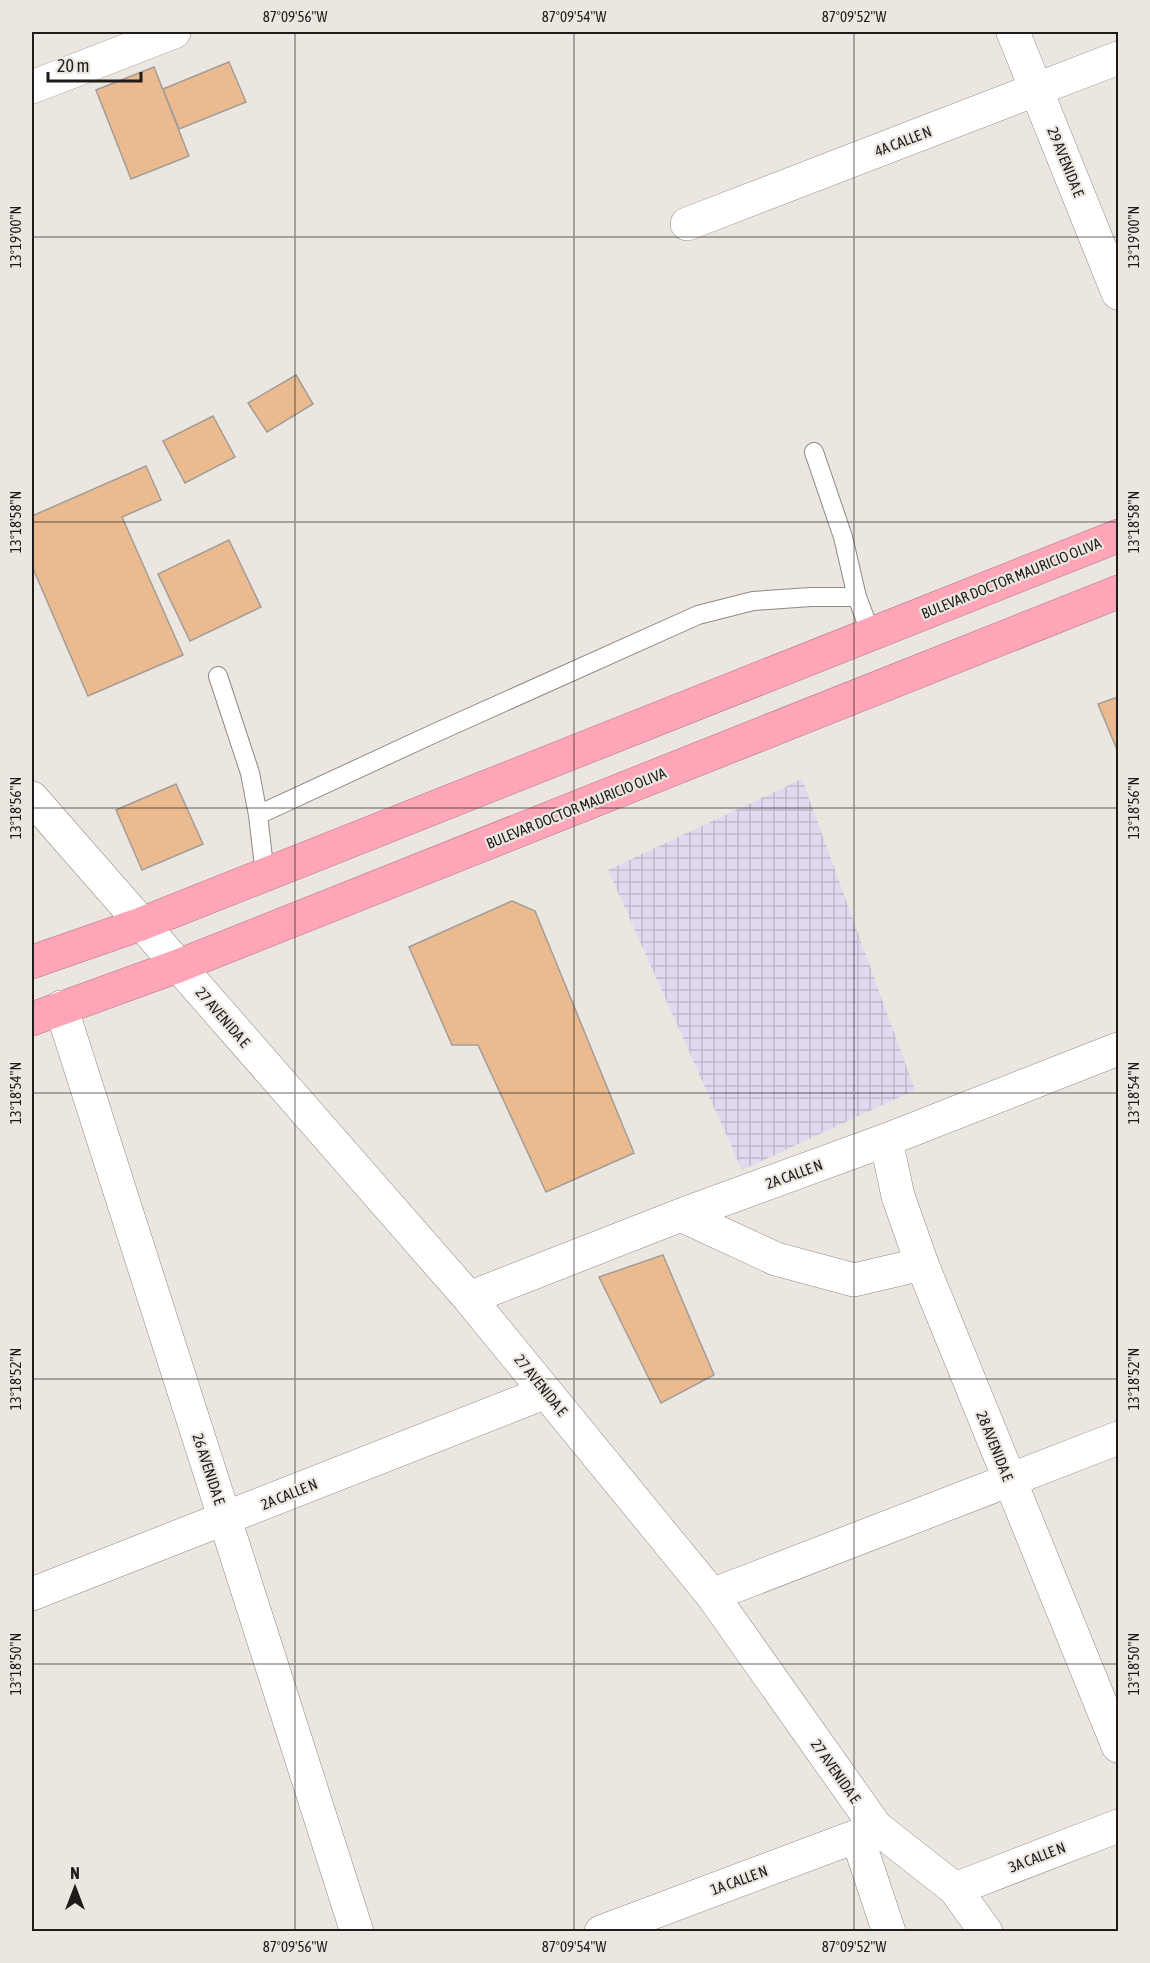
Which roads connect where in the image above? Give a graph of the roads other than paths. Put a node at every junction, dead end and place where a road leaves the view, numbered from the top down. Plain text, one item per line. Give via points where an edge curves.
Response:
1 (174, 32) edge
2 (1013, 32) edge
3 (1119, 58) edge
4 (32, 87) edge
5 (1036, 89) junction
6 (687, 224) dead end
7 (1119, 293) edge
8 (814, 452) dead end
9 (1119, 536) edge
10 (1119, 592) edge
11 (857, 597) junction
12 (871, 634) junction
13 (218, 676) dead end
14 (32, 798) edge
15 (258, 815) junction
16 (265, 875) junction
17 (141, 924) junction
18 (32, 962) edge
19 (178, 966) junction
20 (46, 1013) edge
21 (1119, 1049) edge
22 (886, 1140) junction
23 (681, 1215) junction
24 (922, 1264) junction
25 (469, 1298) junction
26 (546, 1392) junction
27 (1119, 1438) edge
28 (1009, 1480) junction
29 (225, 1519) junction
30 (32, 1594) edge
31 (712, 1595) junction
32 (1119, 1746) edge
33 (1119, 1826) edge
34 (866, 1832) junction
35 (955, 1889) junction
36 (357, 1932) edge
37 (601, 1932) edge
38 (889, 1932) edge
39 (986, 1932) edge

1 - 4 street
2 - 5 street, 29 AVENIDA E
3 - 5 street, 4A CALLE N
5 - 6 street, 4A CALLE N
5 - 7 street, 29 AVENIDA E
8 - 11 lane via 843,537
9 - 12 highway, BULEVAR DOCTOR MAURICIO OLIVA
10 - 19 highway, BULEVAR DOCTOR MAURICIO OLIVA
11 - 12 lane
11 - 15 lane via 753,601 698,615
12 - 16 highway, BULEVAR DOCTOR MAURICIO OLIVA
13 - 15 lane via 250,773
14 - 17 street, 27 AVENIDA E
15 - 16 lane
16 - 17 highway, BULEVAR DOCTOR MAURICIO OLIVA
17 - 18 highway, BULEVAR DOCTOR MAURICIO OLIVA
17 - 19 street, 27 AVENIDA E
19 - 20 highway, BULEVAR DOCTOR MAURICIO OLIVA
19 - 25 street, 27 AVENIDA E
20 - 29 street, 26 AVENIDA E
21 - 22 street, 2A CALLE N
22 - 23 street, 2A CALLE N
22 - 24 street, 28 AVENIDA E via 898,1196
23 - 24 street via 776,1259 854,1280
23 - 25 street, 2A CALLE N
24 - 28 street, 28 AVENIDA E
25 - 26 street, 27 AVENIDA E
26 - 29 street, 2A CALLE N
26 - 31 street, 27 AVENIDA E
27 - 28 street
28 - 31 street
28 - 32 street, 28 AVENIDA E
29 - 30 street, 2A CALLE N
29 - 36 street, 26 AVENIDA E
31 - 34 street, 27 AVENIDA E
33 - 35 street, 3A CALLE N
34 - 35 street
34 - 37 street, 1A CALLE N
34 - 38 street, 27 AVENIDA E
35 - 39 street

